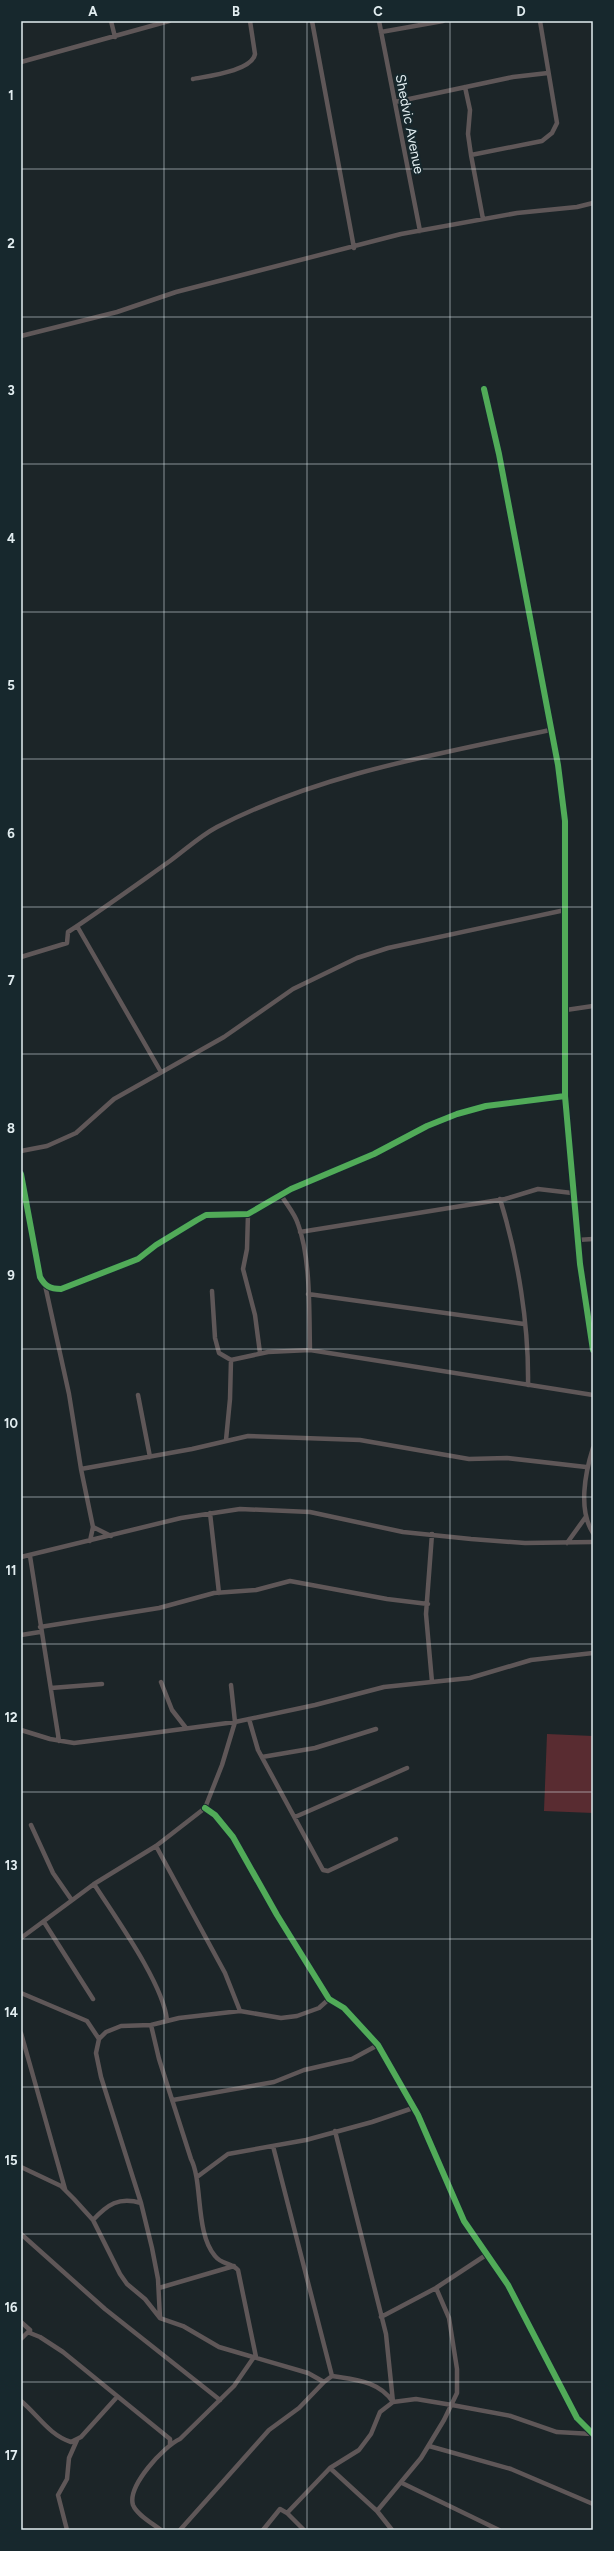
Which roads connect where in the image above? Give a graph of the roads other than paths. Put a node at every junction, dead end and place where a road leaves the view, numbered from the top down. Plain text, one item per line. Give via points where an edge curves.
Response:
1 (111, 21) edge
2 (169, 21) edge
3 (250, 21) edge
4 (312, 21) edge
5 (379, 21) edge
6 (443, 21) edge
7 (540, 21) edge
8 (381, 32) junction
9 (115, 37) junction
10 (21, 62) edge
11 (548, 73) junction
12 (193, 80) dead end
13 (465, 87) junction
14 (395, 102) junction
15 (472, 155) junction
16 (593, 203) edge
17 (483, 219) junction
18 (420, 231) junction
19 (354, 248) junction
20 (21, 336) edge
21 (484, 389) dead end
22 (550, 730) junction
23 (565, 910) junction
24 (77, 926) junction
25 (21, 957) edge
26 (593, 1006) edge
27 (566, 1010) junction
28 (161, 1072) junction
29 (565, 1096) junction
30 (21, 1151) edge
31 (21, 1174) edge
32 (572, 1193) junction
33 (281, 1195) junction
34 (500, 1200) junction
35 (248, 1214) junction
36 (300, 1232) junction
37 (593, 1239) edge
38 (577, 1240) junction
39 (45, 1285) junction
40 (212, 1291) dead end
41 (308, 1294) junction
42 (524, 1324) junction
43 (310, 1350) junction
44 (593, 1350) edge
45 (260, 1353) junction
46 (231, 1360) junction
47 (528, 1385) junction
48 (593, 1394) edge
49 (138, 1395) dead end
50 (226, 1440) junction
51 (593, 1448) edge
52 (150, 1457) junction
53 (586, 1467) junction
54 (81, 1469) junction
55 (210, 1513) junction
56 (585, 1518) junction
57 (93, 1527) junction
58 (593, 1533) edge
59 (432, 1534) junction
60 (111, 1536) junction
61 (90, 1541) junction
62 (593, 1542) edge
63 (566, 1543) junction
64 (30, 1556) junction
65 (21, 1557) edge
66 (219, 1593) junction
67 (428, 1604) junction
68 (40, 1629) junction
69 (21, 1635) edge
70 (593, 1653) edge
71 (161, 1682) dead end
72 (432, 1682) junction
73 (102, 1684) dead end
74 (231, 1685) dead end
75 (51, 1688) junction
76 (249, 1719) junction
77 (235, 1722) junction
78 (186, 1728) junction
79 (376, 1729) dead end
80 (21, 1730) edge
81 (59, 1741) junction
82 (262, 1757) junction
83 (407, 1768) dead end
84 (205, 1808) junction
85 (295, 1817) junction
86 (31, 1825) dead end
87 (396, 1839) dead end
88 (156, 1846) junction
89 (94, 1884) junction
90 (71, 1899) junction
91 (44, 1922) junction
92 (21, 1938) edge
93 (21, 1993) edge
94 (93, 1999) dead end
95 (328, 1999) junction
96 (240, 2011) junction
97 (168, 2020) junction
98 (151, 2025) junction
99 (21, 2033) edge
100 (99, 2039) junction
101 (378, 2045) junction
102 (173, 2100) junction
103 (413, 2108) junction
104 (335, 2131) junction
105 (273, 2146) junction
106 (21, 2166) edge
107 (197, 2177) junction
108 (66, 2190) junction
109 (141, 2203) junction
110 (92, 2220) junction
111 (21, 2234) edge
112 (486, 2255) junction
113 (234, 2266) junction
114 (159, 2288) junction
115 (436, 2288) junction
116 (381, 2316) junction
117 (160, 2318) junction
118 (21, 2322) edge
119 (30, 2330) junction
120 (21, 2339) edge
121 (255, 2357) junction
122 (332, 2376) junction
123 (324, 2382) junction
124 (117, 2397) junction
125 (220, 2400) junction
126 (21, 2401) edge
127 (393, 2402) junction
128 (452, 2405) junction
129 (593, 2434) edge
130 (77, 2439) junction
131 (170, 2444) junction
132 (429, 2446) junction
133 (330, 2468) junction
134 (402, 2483) junction
135 (593, 2504) edge
136 (377, 2511) junction
137 (288, 2513) junction
138 (67, 2530) edge
139 (161, 2530) edge
140 (180, 2530) edge
141 (262, 2530) edge
142 (304, 2530) edge
143 (392, 2530) edge
144 (499, 2530) edge

1 - 9 street
2 - 9 street
3 - 12 street via 255,54 250,62 237,69
4 - 19 street
5 - 8 street, Shedvic Avenue
6 - 8 street
7 - 11 street
8 - 14 street, Shedvic Avenue
9 - 10 street
11 - 13 street
11 - 15 street via 557,123 552,133 542,141
13 - 14 street
13 - 15 street via 470,110 468,134
14 - 18 street, Shedvic Avenue
15 - 17 street
16 - 17 street
17 - 18 street
18 - 19 street
19 - 20 street via 227,278 117,312
21 - 22 street via 499,454
22 - 23 street via 565,821
22 - 24 street via 352,776 283,798 215,828 109,906
23 - 27 street
23 - 28 street via 388,948 357,958 293,989 224,1037
24 - 25 street via 68,932 67,943
24 - 28 street
26 - 27 street
27 - 29 street
28 - 30 street via 114,1099 76,1133 47,1146
29 - 32 street
29 - 33 street via 486,1106 457,1114
31 - 39 street via 40,1276
32 - 34 street via 538,1189
32 - 38 street
33 - 35 street
33 - 36 street
34 - 36 street
34 - 42 street via 514,1253
35 - 39 street via 206,1216 156,1245 138,1259 61,1289 52,1289
35 - 45 street via 247,1250 243,1269 255,1315
36 - 41 street
37 - 38 street
38 - 44 street
39 - 54 street via 69,1394
40 - 46 street via 215,1338 219,1353
41 - 42 street
41 - 43 street
42 - 47 street
43 - 45 street
43 - 47 street
45 - 46 street
46 - 50 street
47 - 48 street
49 - 52 street
50 - 52 street
50 - 53 street via 248,1436 337,1438 469,1459 507,1458
51 - 53 street
52 - 54 street
53 - 56 street
54 - 57 street
55 - 59 street via 240,1509 293,1510 403,1532
55 - 60 street
55 - 66 street
56 - 58 street
56 - 63 street
57 - 60 street
57 - 61 street
59 - 63 street via 484,1540
59 - 67 street
60 - 61 street
61 - 64 street
62 - 63 street
64 - 65 street
64 - 68 street
66 - 67 street via 256,1590 290,1580 387,1599
66 - 68 street via 159,1608
67 - 72 street via 426,1622
68 - 69 street
68 - 75 street
70 - 72 street via 531,1660 483,1675
71 - 78 street via 172,1710
72 - 76 street via 384,1687
73 - 75 street
74 - 77 street
75 - 81 street
76 - 77 street
76 - 82 street
77 - 78 street
77 - 84 street via 222,1766
78 - 81 street via 74,1743
79 - 82 street via 315,1748
80 - 81 street
82 - 85 street
83 - 85 street
84 - 88 street
84 - 95 street via 215,1815 233,1837
85 - 87 street via 324,1870 328,1871
86 - 90 street via 53,1873
88 - 89 street
88 - 96 street via 225,1973
89 - 90 street
89 - 97 street via 155,1984 166,2006
90 - 91 street
91 - 92 street
91 - 94 street
93 - 100 street via 87,2021
95 - 96 street via 319,2008 297,2016 281,2018
95 - 101 street via 344,2008
96 - 97 street
97 - 98 street
98 - 100 street via 121,2026 106,2032
98 - 102 street
99 - 108 street
100 - 109 street via 96,2053 101,2077
101 - 102 street via 352,2059 304,2070 274,2082
101 - 103 street
102 - 107 street
103 - 104 street
103 - 112 street via 464,2221
104 - 105 street
104 - 116 street
105 - 107 street via 228,2154
105 - 122 street
106 - 108 street
107 - 113 street via 198,2200 214,2256 221,2262
108 - 110 street
109 - 110 street via 128,2199 115,2203 105,2207
109 - 114 street
110 - 117 street via 120,2274
111 - 125 street via 105,2309
112 - 115 street
112 - 129 street via 508,2285 577,2418
113 - 114 street
113 - 121 street via 242,2278
114 - 117 street
115 - 116 street
115 - 128 street via 449,2318 457,2369 456,2393
116 - 127 street via 390,2355
117 - 121 street via 183,2326 219,2347
118 - 119 street
119 - 120 street
119 - 124 street via 30,2333 63,2352
121 - 123 street via 308,2373
121 - 125 street via 234,2386
122 - 123 street
122 - 127 street via 373,2385 386,2391
123 - 140 street via 299,2408 269,2430
124 - 130 street
124 - 131 street via 170,2440
125 - 131 street via 180,2439
126 - 130 street via 50,2431 71,2442
127 - 128 street via 416,2399
127 - 133 street via 380,2412 371,2434 359,2450
128 - 129 street via 511,2416 557,2432
128 - 132 street
130 - 138 street via 69,2458 67,2479 58,2494
131 - 139 street via 134,2487 132,2496 137,2512
132 - 134 street
132 - 135 street via 511,2468
133 - 136 street
133 - 137 street
134 - 136 street
134 - 144 street
136 - 143 street
137 - 141 street via 280,2509
137 - 142 street

